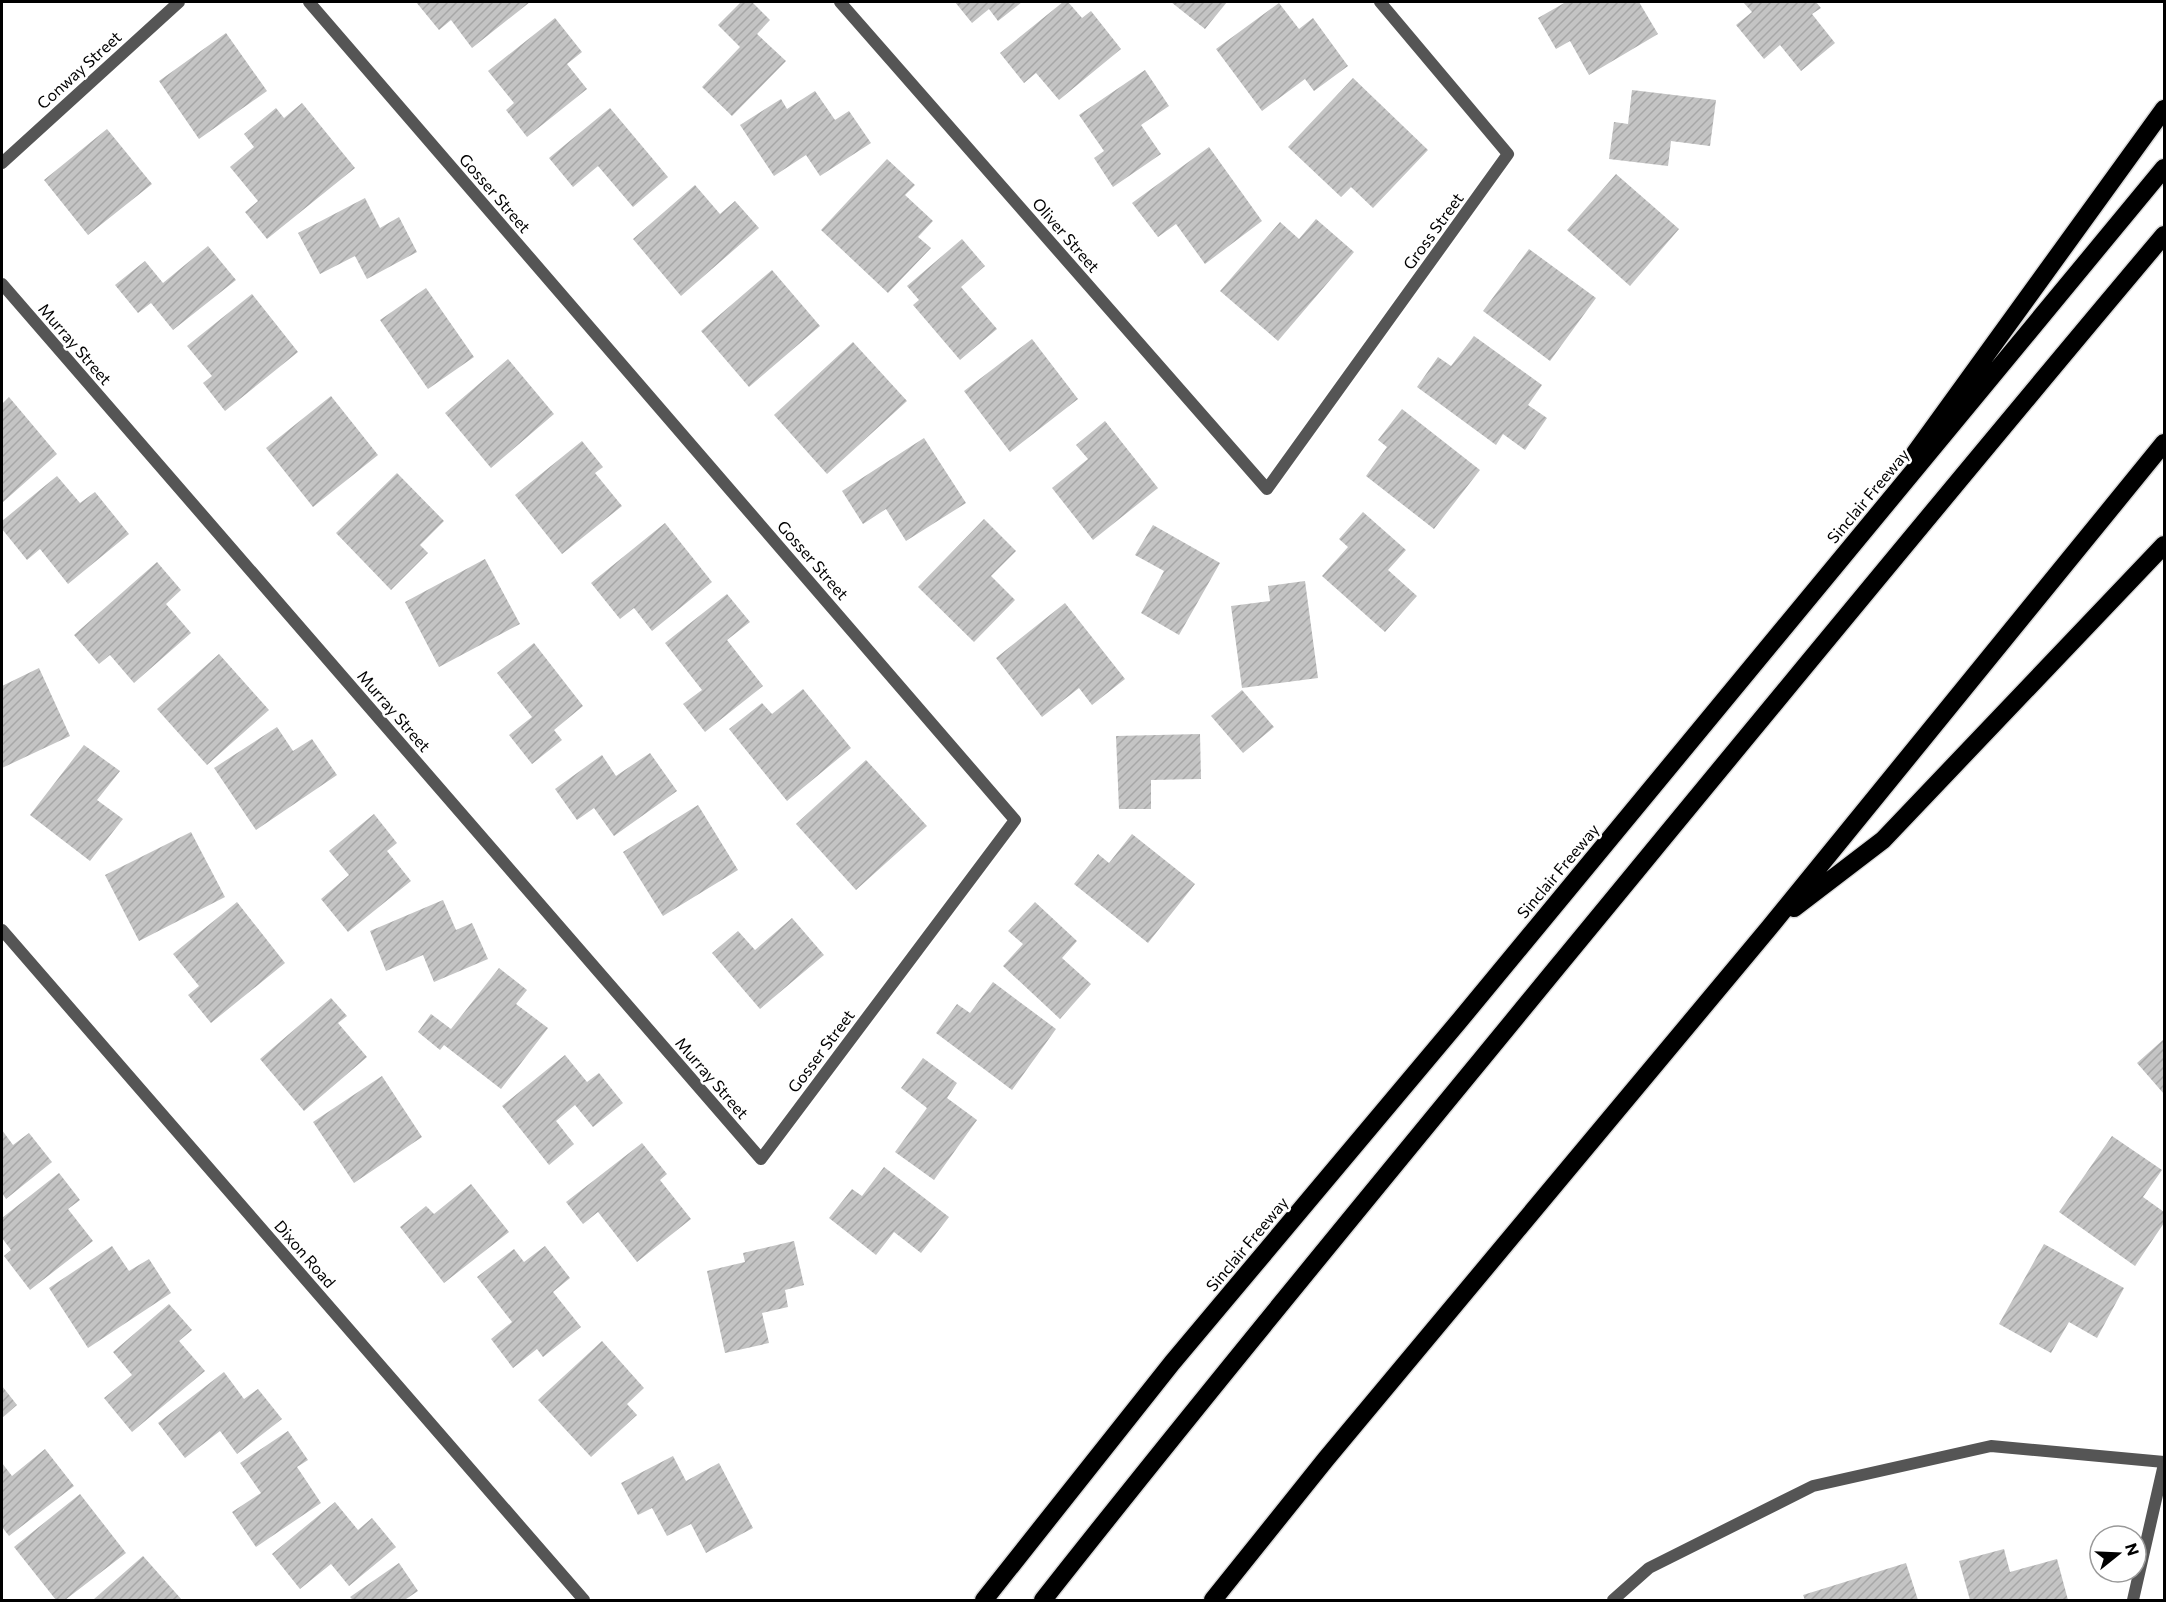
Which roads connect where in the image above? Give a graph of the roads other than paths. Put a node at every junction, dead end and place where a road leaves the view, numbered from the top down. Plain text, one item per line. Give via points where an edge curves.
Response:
1 (179, 2) edge
2 (309, 2) edge
3 (840, 2) edge
4 (1380, 2) edge
5 (2164, 109) edge
6 (2, 163) edge
7 (2164, 168) edge
8 (2164, 235) edge
9 (2, 284) edge
10 (2164, 443) edge
11 (1267, 489) joint
12 (2164, 545) edge
13 (1811, 595) junction
14 (1769, 928) junction
15 (2, 930) edge
16 (761, 1159) joint
17 (2164, 1463) edge
18 (584, 1600) edge
19 (984, 1600) edge
20 (1043, 1600) edge
21 (1213, 1600) edge
22 (1613, 1600) edge
23 (2133, 1600) edge

1 - 6 street, Conway Street
2 - 16 street, Gosser Street via 1015,820
3 - 11 street, Oliver Street
4 - 11 street, Gross Street via 1508,154
5 - 13 highway
7 - 13 highway, Sinclair Freeway
8 - 20 highway via 1698,794
9 - 16 street, Murray Street
10 - 14 highway
12 - 14 highway via 1883,840
13 - 19 highway, Sinclair Freeway via 1179,1354
14 - 21 highway
15 - 18 street, Dixon Road
17 - 22 street via 1991,1446 1813,1486 1649,1568
17 - 23 street

